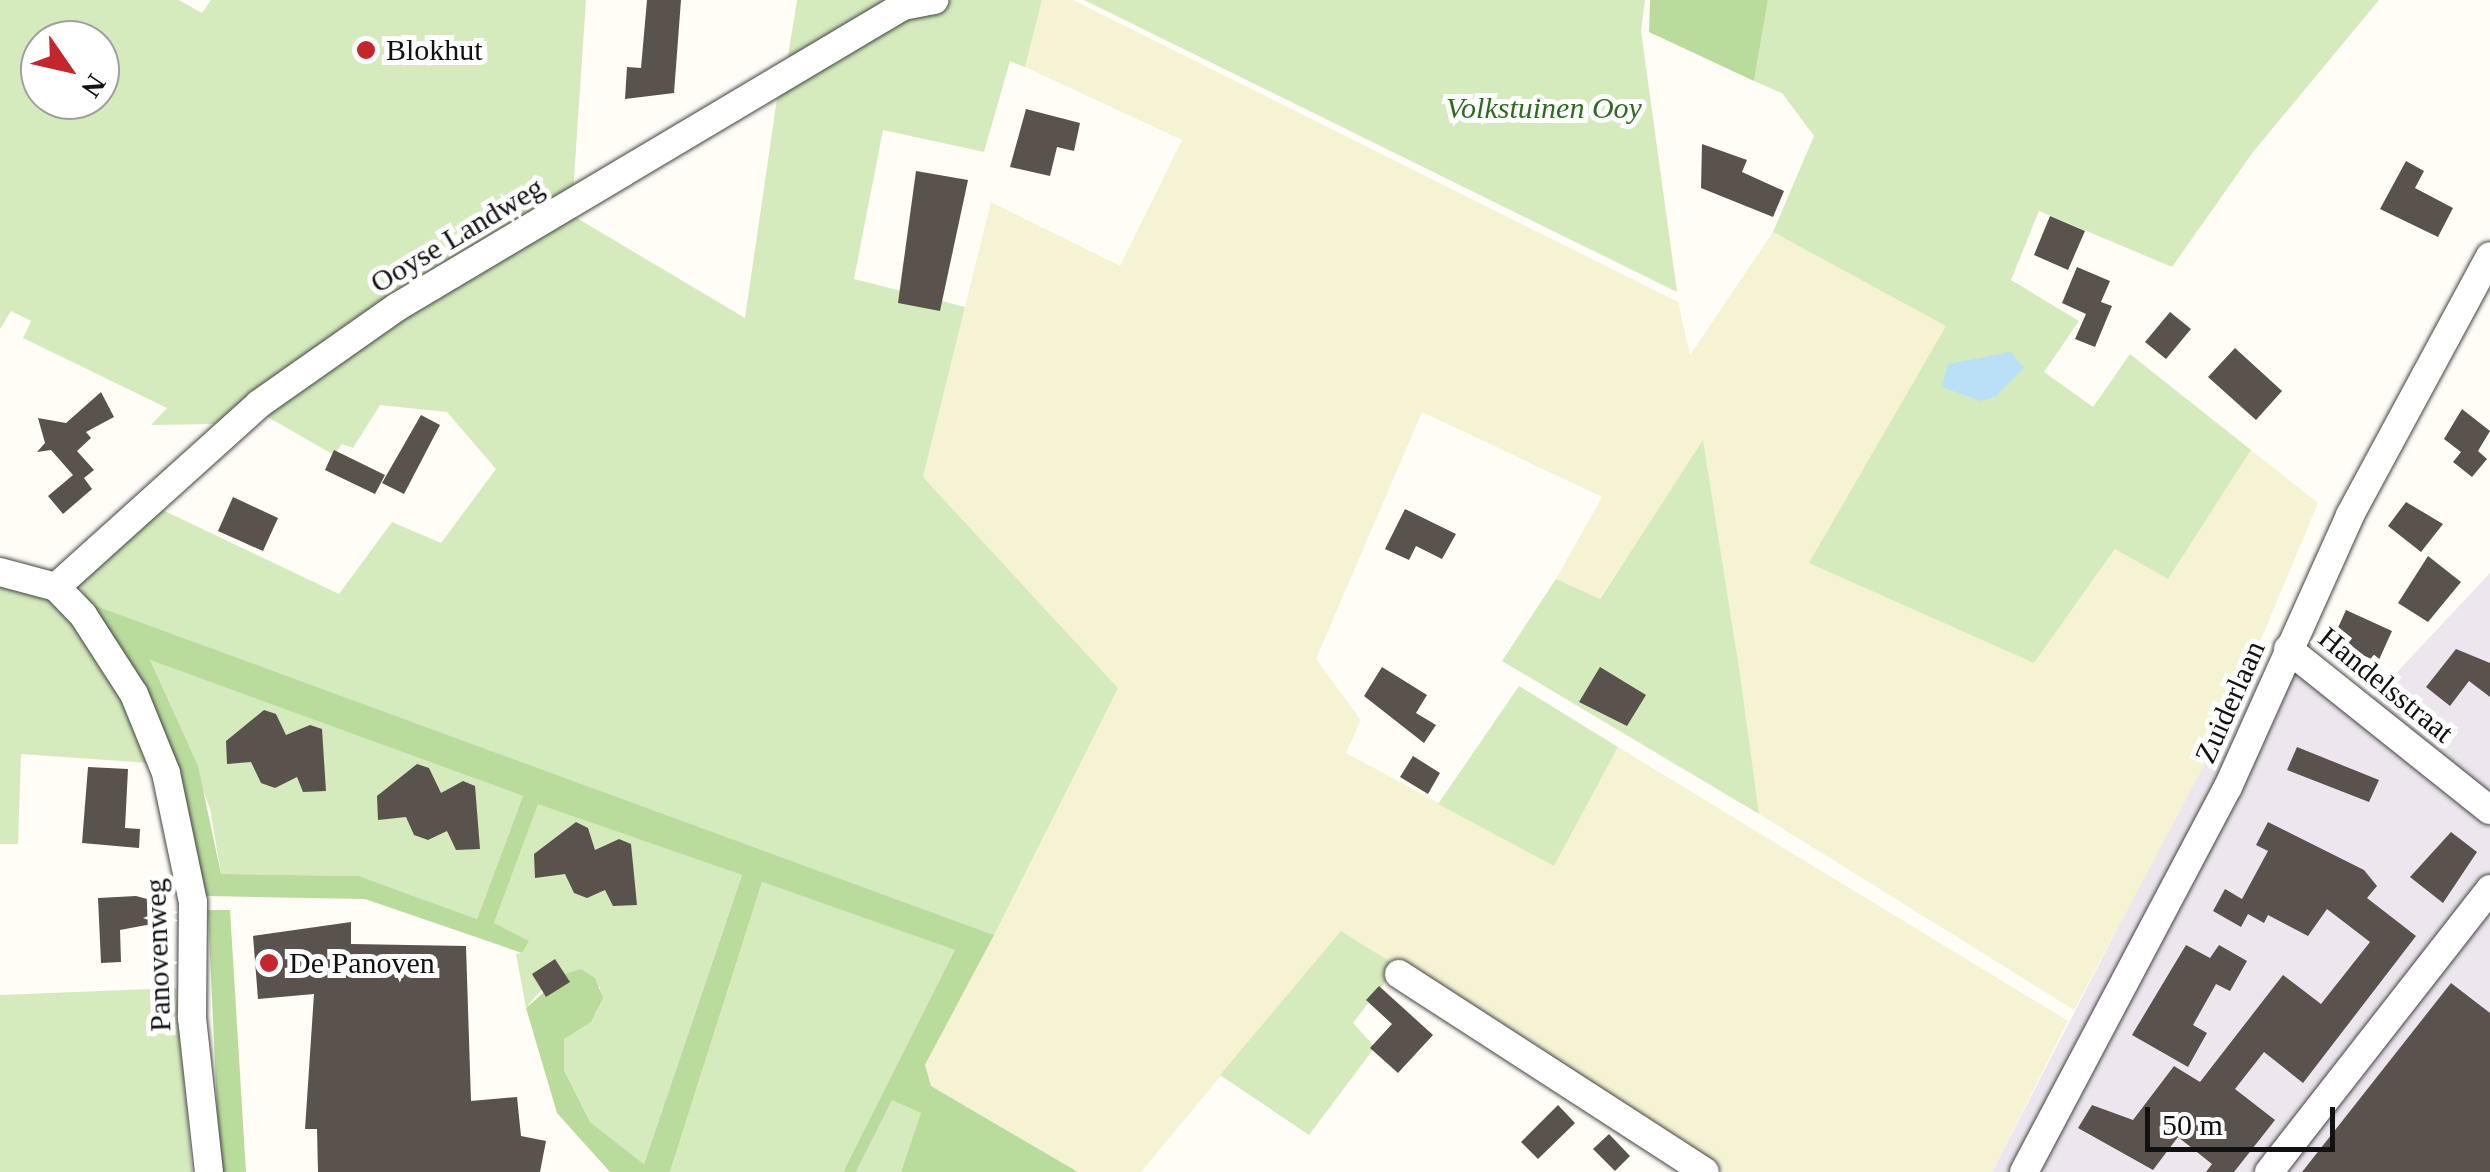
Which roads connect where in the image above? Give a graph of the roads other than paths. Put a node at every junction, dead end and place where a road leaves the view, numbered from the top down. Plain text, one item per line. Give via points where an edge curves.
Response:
1 (934, 0) edge
2 (2490, 256) edge
3 (0, 572) edge
4 (56, 588) junction
5 (2288, 649) junction
6 (2490, 810) edge
7 (2490, 889) edge
8 (1398, 974) dead end
9 (2032, 1169) edge
10 (210, 1172) edge
11 (1705, 1172) edge
12 (2269, 1172) edge

1 - 4 street, Ooyse Landweg via 903,6 398,307 259,404
2 - 5 street, Zuiderlaan via 2350,515
3 - 4 street
4 - 10 street, Panovenweg via 83,615 134,694 166,772 194,902 192,1018
5 - 6 street, Handelsstraat
5 - 9 street, Zuiderlaan via 2228,787
7 - 12 street
8 - 11 street

